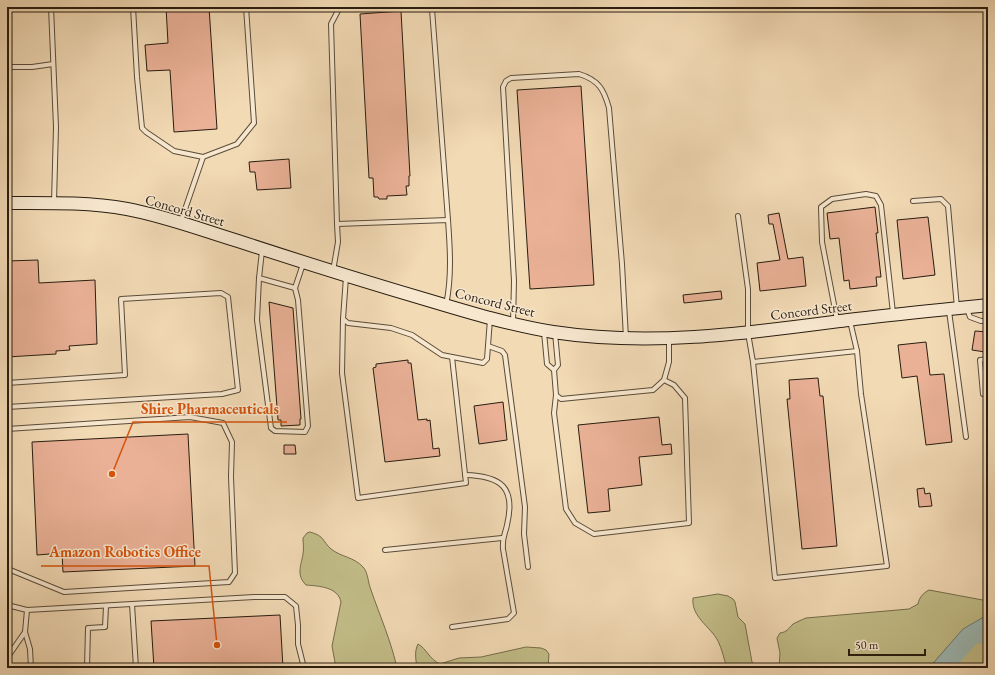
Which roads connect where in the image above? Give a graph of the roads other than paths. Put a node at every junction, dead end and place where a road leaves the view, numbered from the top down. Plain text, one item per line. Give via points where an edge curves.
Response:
1 (51, 7) edge
2 (133, 7) edge
3 (246, 7) edge
4 (340, 7) edge
5 (426, 7) edge
6 (53, 64) junction
7 (7, 67) edge
8 (203, 157) junction
9 (913, 201) dead end
10 (7, 203) edge
11 (54, 203) junction
12 (738, 216) dead end
13 (448, 220) junction
14 (181, 223) junction
15 (337, 224) junction
16 (262, 249) junction
17 (304, 262) junction
18 (333, 271) junction
19 (346, 275) junction
20 (259, 278) junction
21 (295, 288) junction
22 (988, 305) edge
23 (446, 306) junction
24 (958, 308) junction
25 (893, 315) junction
26 (490, 317) junction
27 (343, 319) junction
28 (850, 320) junction
29 (988, 321) edge
30 (837, 322) junction
31 (513, 323) junction
32 (549, 331) junction
33 (748, 333) junction
34 (626, 338) junction
35 (669, 339) junction
36 (488, 346) junction
37 (857, 351) junction
38 (452, 357) junction
39 (988, 359) edge
40 (753, 362) junction
41 (554, 370) junction
42 (664, 380) junction
43 (7, 383) edge
44 (984, 394) dead end
45 (556, 395) junction
46 (7, 407) edge
47 (7, 429) edge
48 (966, 437) dead end
49 (465, 474) junction
50 (502, 538) junction
51 (385, 550) dead end
52 (7, 555) edge
53 (528, 567) dead end
54 (8, 569) edge
55 (7, 580) edge
56 (132, 604) junction
57 (7, 605) edge
58 (106, 606) junction
59 (27, 610) junction
60 (452, 627) dead end
61 (25, 632) junction
62 (7, 658) edge
63 (31, 668) edge
64 (87, 668) edge
65 (136, 668) edge
66 (304, 668) edge

1 - 6 lane
2 - 8 lane via 142,128 174,151
3 - 8 lane via 254,123 237,144
4 - 15 lane via 331,24
5 - 13 lane via 432,9
6 - 7 lane
6 - 11 lane via 56,127
8 - 14 lane
9 - 24 lane via 941,199 948,206
10 - 11 street, Concord Street
11 - 14 street, Concord Street via 110,206
12 - 33 lane via 748,289
13 - 15 lane
13 - 23 lane via 450,259
14 - 16 street, Concord Street
15 - 18 lane via 338,242
16 - 17 street, Concord Street
16 - 20 lane
17 - 18 street, Concord Street
17 - 21 lane
18 - 19 street, Concord Street
19 - 23 street, Concord Street
19 - 27 lane
20 - 21 lane
20 - 21 lane via 257,320 271,428 275,431 305,432 308,426
22 - 24 street, Concord Street
23 - 26 street, Concord Street
24 - 25 street, Concord Street
24 - 29 lane via 970,317
24 - 48 lane
25 - 28 street, Concord Street
25 - 30 lane via 881,205 876,196 866,194 832,199 821,207 822,242
26 - 31 street, Concord Street
26 - 36 lane
27 - 38 lane via 348,323 391,328 412,335 442,355
27 - 49 lane via 342,373 358,498 466,483
28 - 30 street, Concord Street
28 - 37 lane
30 - 33 street, Concord Street
31 - 32 street, Concord Street
31 - 34 lane via 514,281 503,87 511,78 579,74 597,83 603,90 609,108
32 - 34 street, Concord Street
32 - 41 lane via 558,365
32 - 41 lane via 547,364
33 - 35 street, Concord Street
33 - 40 lane
34 - 35 street, Concord Street
35 - 42 lane
36 - 38 lane via 487,359 483,363
36 - 53 lane via 502,351 505,355 525,508 524,534
37 - 40 lane
37 - 40 lane via 887,566 775,578
38 - 49 lane
39 - 44 lane via 980,360
41 - 45 lane
42 - 45 lane via 653,390 561,399
42 - 45 lane via 674,385 685,398 689,523 594,534 575,523 566,509 554,413
43 - 46 lane via 125,375 121,299 221,293 228,297 238,390 222,394
47 - 54 lane via 190,417 223,423 232,442 235,572 229,582 64,592
49 - 50 lane via 487,477 503,485 510,504 507,526
50 - 51 lane
50 - 60 lane via 514,613 508,619
52 - 54 street
54 - 55 street
56 - 58 lane
56 - 65 lane
56 - 66 lane via 254,597 285,598 296,606 298,644
57 - 59 lane
58 - 59 lane
58 - 64 lane via 105,627 88,628
59 - 61 lane
61 - 62 lane
61 - 63 lane via 30,649

